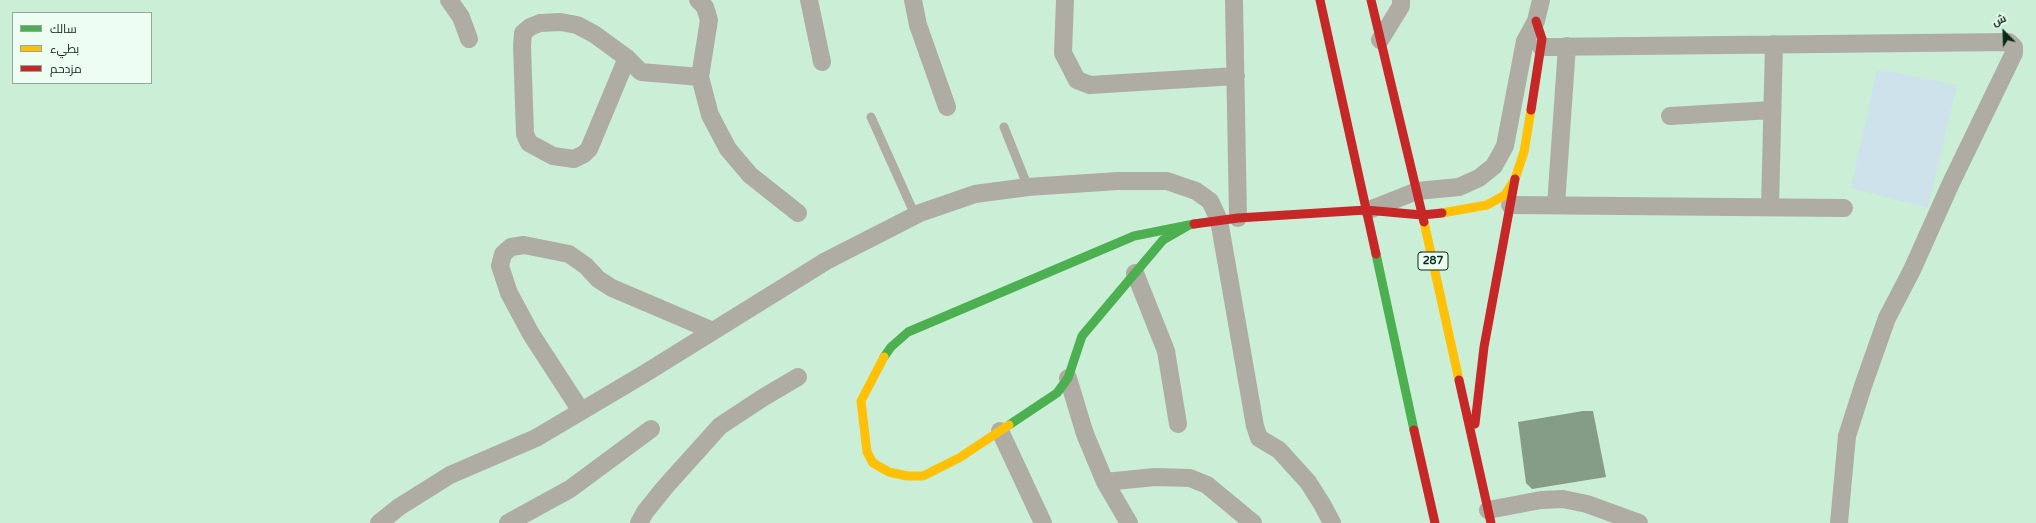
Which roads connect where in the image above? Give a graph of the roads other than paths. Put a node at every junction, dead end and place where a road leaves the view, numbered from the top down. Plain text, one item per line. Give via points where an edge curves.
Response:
1 (449, 0) edge
2 (698, 0) edge
3 (809, 0) edge
4 (913, 0) edge
5 (1064, 0) edge
6 (1234, 0) edge
7 (1320, 0) edge
8 (1371, 0) edge
9 (1401, 0) edge
10 (1540, 0) edge
11 (1536, 21) junction
12 (469, 39) dead end
13 (1380, 40) junction
14 (1774, 44) junction
15 (1567, 46) junction
16 (1541, 47) junction
17 (627, 58) junction
18 (822, 62) dead end
19 (1236, 76) junction
20 (700, 77) junction
21 (947, 107) dead end
22 (1772, 110) junction
23 (1670, 116) dead end
24 (871, 117) dead end
25 (1004, 127) dead end
26 (1514, 179) junction
27 (1028, 188) junction
28 (1417, 191) junction
29 (1510, 205) junction
30 (1556, 205) junction
31 (1770, 207) junction
32 (1844, 208) dead end
33 (1366, 210) junction
34 (798, 213) dead end
35 (915, 215) junction
36 (1422, 215) junction
37 (1238, 218) junction
38 (1219, 220) junction
39 (1189, 224) junction
40 (1135, 273) junction
41 (713, 331) junction
42 (798, 377) dead end
43 (1068, 378) junction
44 (581, 411) junction
45 (1178, 424) dead end
46 (651, 429) dead end
47 (1000, 431) junction
48 (1473, 441) junction
49 (1105, 482) junction
50 (1489, 517) edge
51 (379, 523) edge
52 (508, 523) edge
53 (639, 523) edge
54 (1043, 523) edge
55 (1129, 523) edge
56 (1253, 523) edge
57 (1332, 523) edge
58 (1435, 523) edge
59 (1639, 523) edge
60 (1839, 523) edge

1 - 12 street via 461,17
2 - 20 street via 705,7 709,20
3 - 18 street
4 - 21 street via 918,25
5 - 19 street via 1063,53 1077,80 1090,85
6 - 19 street
7 - 33 street
8 - 13 street, 287
9 - 13 street via 1401,6
10 - 11 street
11 - 16 street via 1542,39
11 - 28 street via 1525,40 1505,146 1494,166 1479,178 1459,187
13 - 28 street, 287
14 - 15 street
14 - 22 street
14 - 60 street via 2009,42 2014,47 2014,53 1887,318 1848,436
15 - 16 street
15 - 30 street
16 - 26 street via 1524,152
17 - 17 street via 577,25 560,22 540,23 523,33 525,134 530,143 553,156 574,159 584,154 589,149
17 - 20 street via 641,72
19 - 37 street
20 - 34 street via 710,115 728,149 750,175
22 - 23 street
22 - 31 street
24 - 35 lane
25 - 27 lane
26 - 29 street
26 - 36 street via 1505,195 1487,205
27 - 35 street via 975,194
27 - 38 street via 1167,180 1196,191 1210,201
28 - 33 street
28 - 36 street, 287
29 - 30 street
29 - 48 street via 1484,347
30 - 31 street
31 - 32 street
33 - 36 street
33 - 37 street
33 - 58 street
35 - 41 street via 826,261
36 - 48 street, 287
37 - 38 street
38 - 39 street
38 - 57 street via 1259,438 1279,450 1308,482
39 - 40 street via 1163,240
39 - 47 street via 1134,236 908,332 891,347 861,401 867,452 873,463 889,472 906,476 923,476 959,458
40 - 43 street via 1082,336
40 - 45 street via 1166,351
41 - 44 street
41 - 44 street via 612,288 569,254 524,245 511,247 503,254 500,266 509,293 531,334
42 - 53 street via 720,426 644,512
43 - 47 street via 1057,393
43 - 49 street
44 - 51 street via 536,438 450,475 399,507
46 - 52 street via 570,489
47 - 54 street
48 - 50 street, 287
49 - 55 street
49 - 56 street via 1155,476 1190,478 1207,485
50 - 59 street via 1541,500 1563,499 1587,504

